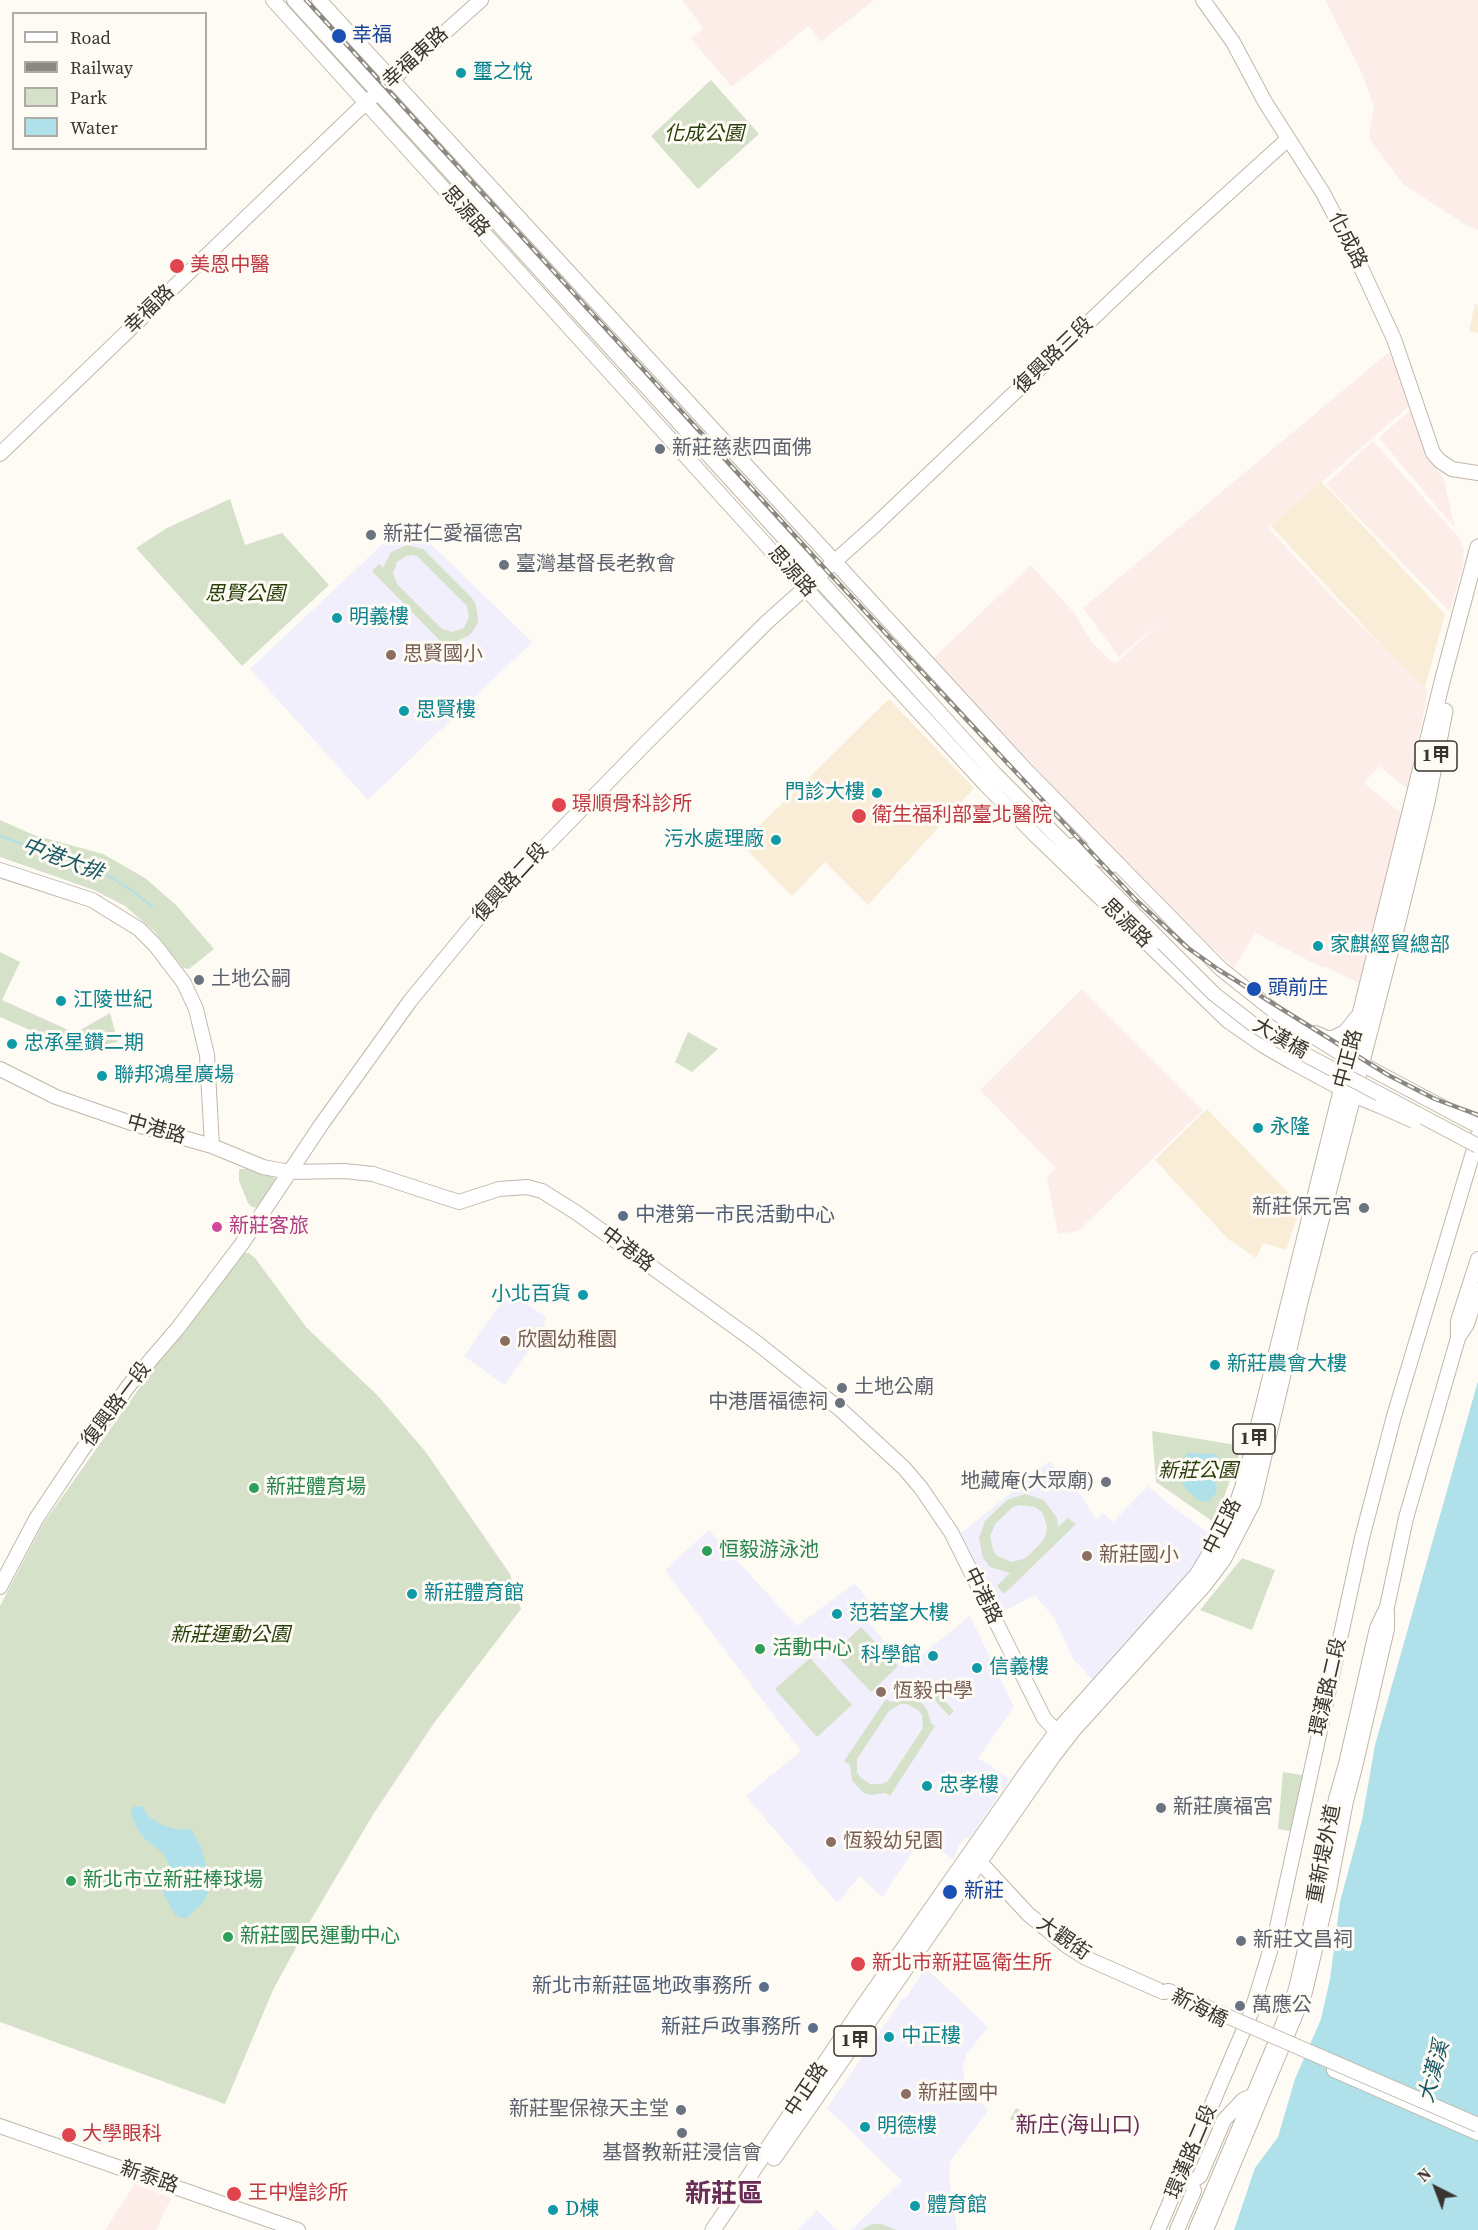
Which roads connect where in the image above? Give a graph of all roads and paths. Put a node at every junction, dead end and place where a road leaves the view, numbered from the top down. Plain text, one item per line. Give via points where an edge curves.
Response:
1 (273, 0) edge
2 (294, 0) edge
3 (319, 0) edge
4 (481, 0) edge
5 (1203, 0) edge
6 (392, 80) junction
7 (378, 92) junction
8 (366, 102) junction
9 (1288, 139) junction
10 (722, 440) junction
11 (707, 453) junction
12 (0, 454) edge
13 (694, 465) junction
14 (1478, 473) edge
15 (1478, 548) edge
16 (834, 561) junction
17 (819, 575) junction
18 (1478, 583) edge
19 (805, 588) junction
20 (1074, 845) junction
21 (1122, 869) junction
22 (0, 870) edge
23 (1090, 870) junction
24 (1129, 928) junction
25 (1165, 940) junction
26 (1274, 1011) junction
27 (1361, 1012) junction
28 (1303, 1030) junction
29 (1264, 1046) junction
30 (1290, 1060) junction
31 (1355, 1062) junction
32 (0, 1069) edge
33 (1347, 1092) junction
34 (1478, 1126) edge
35 (1478, 1136) edge
36 (212, 1146) junction
37 (1478, 1146) edge
38 (1478, 1155) edge
39 (290, 1172) junction
40 (249, 1233) joint
41 (1478, 1259) edge
42 (1478, 1290) edge
43 (1458, 1338) junction
44 (0, 1587) edge
45 (1387, 1607) junction
46 (1060, 1737) junction
47 (974, 1858) junction
48 (1163, 1992) junction
49 (1252, 2096) junction
50 (1478, 2125) edge
51 (0, 2126) edge
52 (1478, 2133) edge
53 (1186, 2181) junction
54 (298, 2230) edge
55 (713, 2230) edge
56 (725, 2230) edge
57 (1158, 2230) edge
58 (1177, 2230) edge
59 (1196, 2230) edge
60 (1206, 2230) edge

1 - 8 street, 思源路
2 - 7 street, 思源路
3 - 6 street, 思源路
4 - 6 street, 幸福東路
5 - 9 street, 化成路 via 1233,42
6 - 7 street, 幸福東路
6 - 10 street, 思源路
7 - 8 street, 幸福路
7 - 11 street, 思源路
8 - 12 street, 幸福路
8 - 13 street, 思源路
9 - 14 street, 化成路 via 1352,248 1394,339 1433,453 1452,469
9 - 16 street, 復興路三段
10 - 11 street
10 - 16 street, 思源路
11 - 13 street
11 - 17 street, 思源路
13 - 19 street, 思源路
15 - 27 main road, 中正路 / 1甲
16 - 17 street, 復興路三段
16 - 21 street, 思源路
17 - 19 street, 復興路二段
17 - 20 street, 思源路
17 - 23 street, 思源路 via 994,773
18 - 31 main road, 中正路 / 1甲 via 1445,711 1427,802
19 - 24 street, 思源路 via 985,784
19 - 39 street, 復興路二段 via 634,754 493,900 410,1001
20 - 21 street
20 - 25 street, 思源路
21 - 26 street, 思源路 via 1221,969
22 - 36 street via 92,900 134,925 155,945 184,983 196,1009 207,1055
23 - 24 street
23 - 25 street, 思源路
24 - 29 street, 思源路 via 1216,1011
25 - 35 street, 大漢橋 via 1259,1018
25 - 37 street, 大漢橋, bridge via 1214,994 1254,1025
26 - 27 street via 1327,1038 1345,1032
26 - 28 street, 思源路
26 - 29 street
27 - 31 main road, 中正路 / 1甲
28 - 30 street
28 - 31 street, 思源路
29 - 30 street, 思源路
30 - 33 street, 思源路
31 - 33 main road, 中正路 / 1甲
31 - 34 street, 思源路
32 - 36 street, 中港路 via 56,1097
33 - 38 street, 思源路, bridge via 1402,1114
33 - 46 main road, 中正路 / 1甲 via 1233,1516 1197,1575
35 - 53 street, 環漢路二段 via 1394,1416 1362,1538 1276,1932 1251,2013
36 - 39 street, 中港路 via 256,1165
39 - 40 street, 復興路二段
39 - 46 street, 中港路 via 373,1174 459,1202 513,1187 542,1191 757,1343 841,1410 921,1488 951,1532 1044,1718
40 - 44 street, 復興路一段 via 80,1453 36,1519
41 - 43 street, 重新堤外道 via 1458,1321
42 - 43 street, 重新堤外道
43 - 45 street, 重新堤外道 via 1406,1518
45 - 49 street, 重新堤外道 via 1377,1628 1336,1799 1296,1989
45 - 60 street, 重新堤外道 via 1387,1629 1305,1992
46 - 47 main road, 中正路 / 1甲
47 - 48 street, 大觀街 via 1028,1914 1067,1946
47 - 55 main road, 中正路 / 1甲 via 856,2017
47 - 56 main road, 中正路 / 1甲
48 - 50 street, 新海橋, bridge
48 - 52 street, 新海橋 via 1167,1998
49 - 53 street via 1224,2120 1200,2176
49 - 59 street, 重新堤外道
51 - 54 street, 新泰路
53 - 57 street, 環漢路二段
53 - 58 street via 1194,2191

